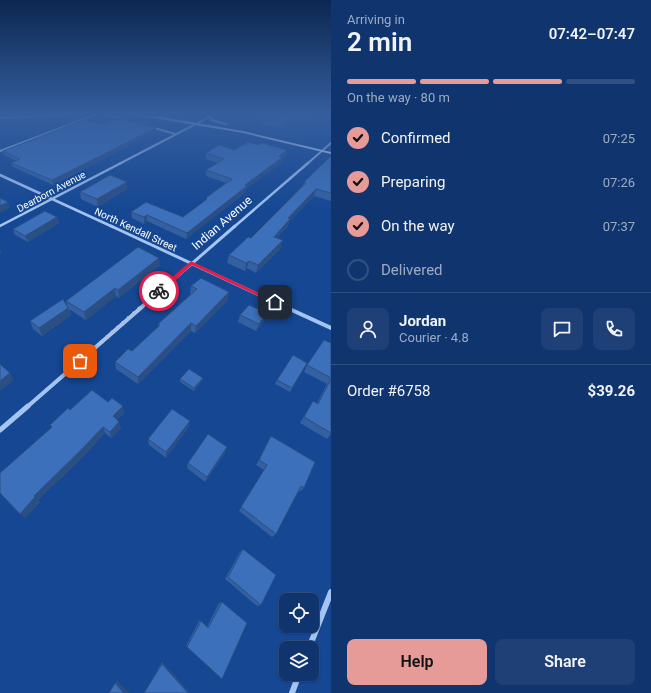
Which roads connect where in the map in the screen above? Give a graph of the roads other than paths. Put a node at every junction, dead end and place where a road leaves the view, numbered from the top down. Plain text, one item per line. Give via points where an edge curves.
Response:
1 (12, 146) edge
2 (153, 146) edge
3 (302, 146) edge
4 (327, 146) edge
5 (0, 151) edge
6 (321, 151) junction
7 (331, 153) edge
8 (0, 175) edge
9 (53, 199) junction
10 (0, 226) edge
11 (192, 263) junction
12 (331, 328) edge
13 (0, 430) edge
14 (331, 592) edge
15 (312, 641) edge
16 (296, 681) edge
17 (292, 693) edge

1 - 5 street
2 - 9 street, Dearborn Avenue
3 - 6 main road
4 - 6 street, Indian Avenue
6 - 7 main road
6 - 11 street, Indian Avenue
8 - 9 street, North Kendall Street
9 - 10 street, Dearborn Avenue
9 - 11 street, North Kendall Street
11 - 12 street, North Kendall Street
11 - 13 street, Indian Avenue
14 - 15 street
16 - 17 street

